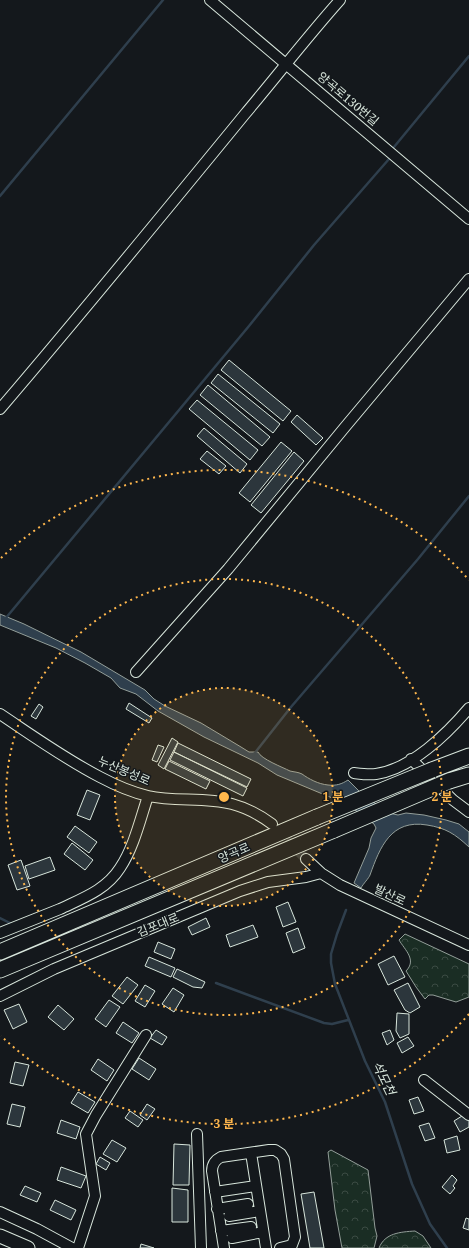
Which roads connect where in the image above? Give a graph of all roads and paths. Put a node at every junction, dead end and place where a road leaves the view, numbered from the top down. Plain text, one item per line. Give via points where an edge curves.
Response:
1 (210, 0) edge
2 (340, 0) edge
3 (286, 64) junction
4 (469, 219) edge
5 (469, 279) edge
6 (0, 409) edge
7 (136, 672) dead end
8 (469, 708) edge
9 (0, 714) edge
10 (469, 756) edge
11 (411, 759) junction
12 (354, 773) dead end
13 (469, 774) edge
14 (148, 796) junction
15 (469, 812) edge
16 (272, 824) tunnel mouth
17 (306, 859) tunnel mouth
18 (321, 873) junction
19 (61, 926) junction
20 (0, 933) edge
21 (469, 945) edge
22 (0, 948) edge
23 (0, 952) edge
24 (42, 954) junction
25 (0, 970) edge
26 (0, 974) edge
27 (0, 996) edge
28 (146, 1035) dead end
29 (424, 1080) dead end
30 (469, 1115) edge
31 (198, 1134) dead end
32 (251, 1153) junction
33 (256, 1186) junction
34 (215, 1192) junction
35 (248, 1204) dead end
36 (217, 1209) junction
37 (260, 1211) junction
38 (0, 1212) edge
39 (229, 1216) dead end
40 (251, 1227) dead end
41 (221, 1231) junction
42 (263, 1232) junction
43 (0, 1236) edge
44 (232, 1238) dead end
45 (28, 1248) edge
46 (72, 1248) edge
47 (78, 1248) edge
48 (201, 1248) edge
49 (224, 1248) edge
50 (266, 1248) edge
51 (280, 1248) edge

1 - 3 street, 양곡로130번길
2 - 3 street
3 - 4 street, 양곡로130번길
3 - 6 street
5 - 7 street via 224,574
8 - 11 street via 438,741
9 - 14 street, 누산봉성로 via 84,769 130,791
10 - 19 highway, 양곡로, bridge via 317,817
11 - 12 street via 377,774
11 - 15 street
13 - 24 highway, 양곡로, bridge
14 - 16 street, 누산봉성로 via 232,804 254,812
14 - 20 street via 124,862 106,884 89,896
17 - 18 street, 발산로
18 - 21 street, 발산로 via 362,896
18 - 27 street, 김포대로 via 268,882 240,891 83,956
19 - 22 highway
19 - 23 highway, 양곡로
24 - 25 highway, 양곡로
24 - 26 highway
28 - 47 street via 86,1134 95,1196
29 - 30 street
31 - 48 street
32 - 33 street
32 - 34 street via 215,1160 212,1170
32 - 51 street via 272,1150 281,1154 284,1159 295,1239 290,1246
33 - 34 street
33 - 37 street
34 - 36 street
35 - 36 street
36 - 41 street
37 - 39 street
37 - 42 street
38 - 46 street
40 - 41 street
41 - 49 street
42 - 44 street
42 - 50 street
43 - 45 main road

